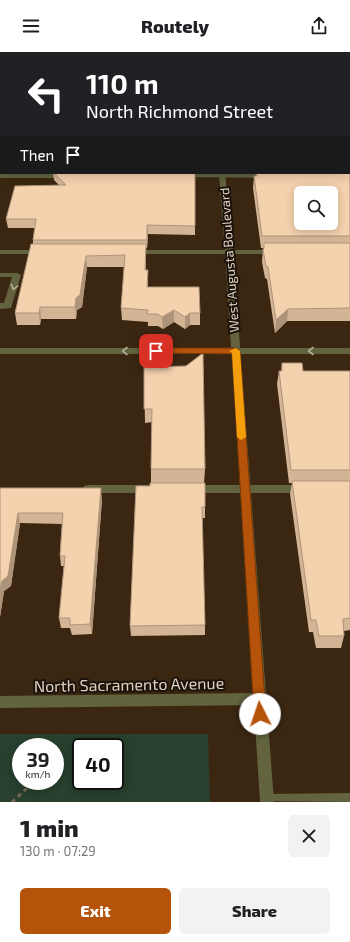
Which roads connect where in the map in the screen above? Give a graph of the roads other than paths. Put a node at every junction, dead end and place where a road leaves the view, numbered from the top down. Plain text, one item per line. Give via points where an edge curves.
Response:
1 (222, 174) edge
2 (0, 175) edge
3 (71, 176) edge
4 (173, 176) edge
5 (278, 176) edge
6 (0, 252) edge
7 (48, 252) edge
8 (127, 252) edge
9 (229, 252) junction
10 (287, 252) edge
11 (0, 275) edge
12 (0, 306) edge
13 (0, 351) edge
14 (236, 351) junction
15 (350, 351) edge
16 (312, 488) edge
17 (79, 489) edge
18 (158, 489) edge
19 (182, 489) edge
20 (245, 489) junction
21 (259, 699) junction
22 (0, 702) edge
23 (350, 800) edge
24 (267, 801) edge

1 - 4 street
1 - 5 street
1 - 9 street, West Augusta Boulevard
2 - 3 street
6 - 7 street
8 - 9 street
9 - 10 street
9 - 14 street, West Augusta Boulevard
11 -> 12 street via 17,275 8,306
14 -> 13 street
15 -> 14 street
14 - 20 street, West Augusta Boulevard
16 - 20 street
17 - 18 street
19 - 20 street
20 - 21 street, West Augusta Boulevard
21 - 22 street, North Sacramento Avenue
21 - 24 street, West Augusta Boulevard
23 - 24 street

